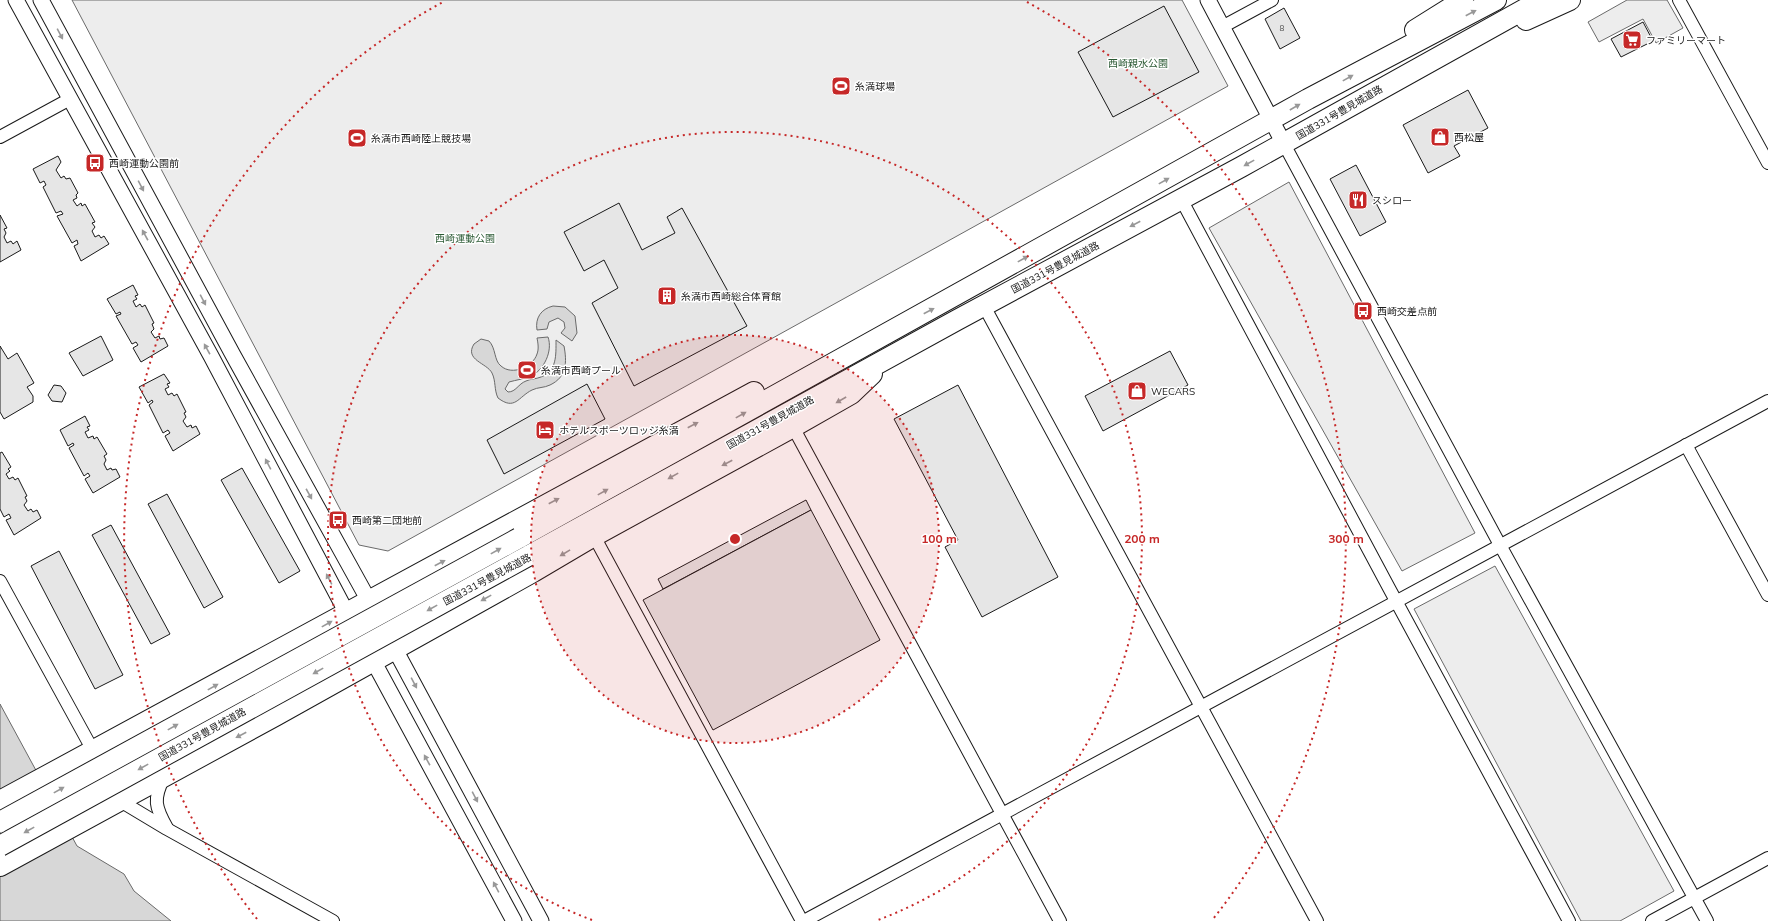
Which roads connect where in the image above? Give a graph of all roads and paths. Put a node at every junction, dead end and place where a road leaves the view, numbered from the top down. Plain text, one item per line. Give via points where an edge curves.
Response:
1 (16, 0) edge
2 (41, 0) edge
3 (1208, 0) edge
4 (1272, 0) edge
5 (1496, 0) edge
6 (1541, 0) edge
7 (1570, 0) edge
8 (1679, 0) edge
9 (1453, 2) edge
10 (1222, 27) junction
11 (1451, 49) junction
12 (1377, 62) junction
13 (70, 98) junction
14 (1271, 121) junction
15 (0, 137) edge
16 (1284, 144) junction
17 (1768, 163) edge
18 (1181, 199) junction
19 (984, 306) junction
20 (895, 329) junction
21 (891, 356) junction
22 (1768, 401) edge
23 (793, 427) junction
24 (1686, 445) junction
25 (594, 536) junction
26 (1500, 545) junction
27 (0, 581) edge
28 (1768, 595) edge
29 (1396, 601) junction
30 (368, 602) junction
31 (347, 614) junction
32 (395, 648) junction
33 (373, 662) junction
34 (1200, 707) junction
35 (93, 751) junction
36 (164, 776) junction
37 (122, 799) junction
38 (0, 801) edge
39 (1001, 814) junction
40 (0, 822) edge
41 (167, 829) junction
42 (0, 846) edge
43 (1768, 858) edge
44 (0, 866) edge
45 (1694, 898) junction
46 (333, 921) edge
47 (514, 921) edge
48 (541, 921) edge
49 (803, 921) edge
50 (1060, 921) edge
51 (1317, 921) edge
52 (1569, 921) edge
53 (1652, 921) edge
54 (1707, 921) edge

1 - 13 street
2 -> 30 street
3 - 10 street
4 - 10 street
12 -> 5 highway, 国道331号豊見城道路
6 - 11 highway, 国道331号豊見城道路
7 - 11 highway via 1465,48
8 - 17 street
9 - 12 highway
10 - 14 street
11 - 16 highway, 国道331号豊見城道路
14 -> 12 highway, 国道331号豊見城道路
13 - 15 street
31 -> 13 street via 211,356
14 - 16 street
20 -> 14 highway, 国道331号豊見城道路
16 -> 18 highway, 国道331号豊見城道路
16 - 26 street
18 -> 19 highway, 国道331号豊見城道路
18 - 29 street
19 - 21 highway, 国道331号豊見城道路
19 - 34 street
30 -> 20 highway via 857,336
40 -> 20 highway, 国道331号豊見城道路, bridge via 520,538
21 -> 23 highway via 851,394
21 -> 42 highway, 国道331号豊見城道路, bridge
22 - 24 street
23 -> 25 highway
23 - 39 street
24 - 26 street
24 - 28 street
25 -> 32 highway
25 - 49 street
26 - 29 street
26 - 45 street
27 - 35 street
29 - 34 street
29 - 52 street
30 - 31 highway
30 - 32 street
31 - 33 street
35 -> 31 highway
32 - 33 highway
32 -> 48 street
33 -> 36 highway
47 -> 33 street
34 - 39 street
34 - 51 street
35 - 37 street
35 - 38 highway
36 - 37 highway
36 - 41 street via 156,800 158,811
37 - 41 street
37 - 44 highway
39 - 49 street
39 - 50 street
41 - 46 street
43 - 45 street
45 - 53 street
45 - 54 street

